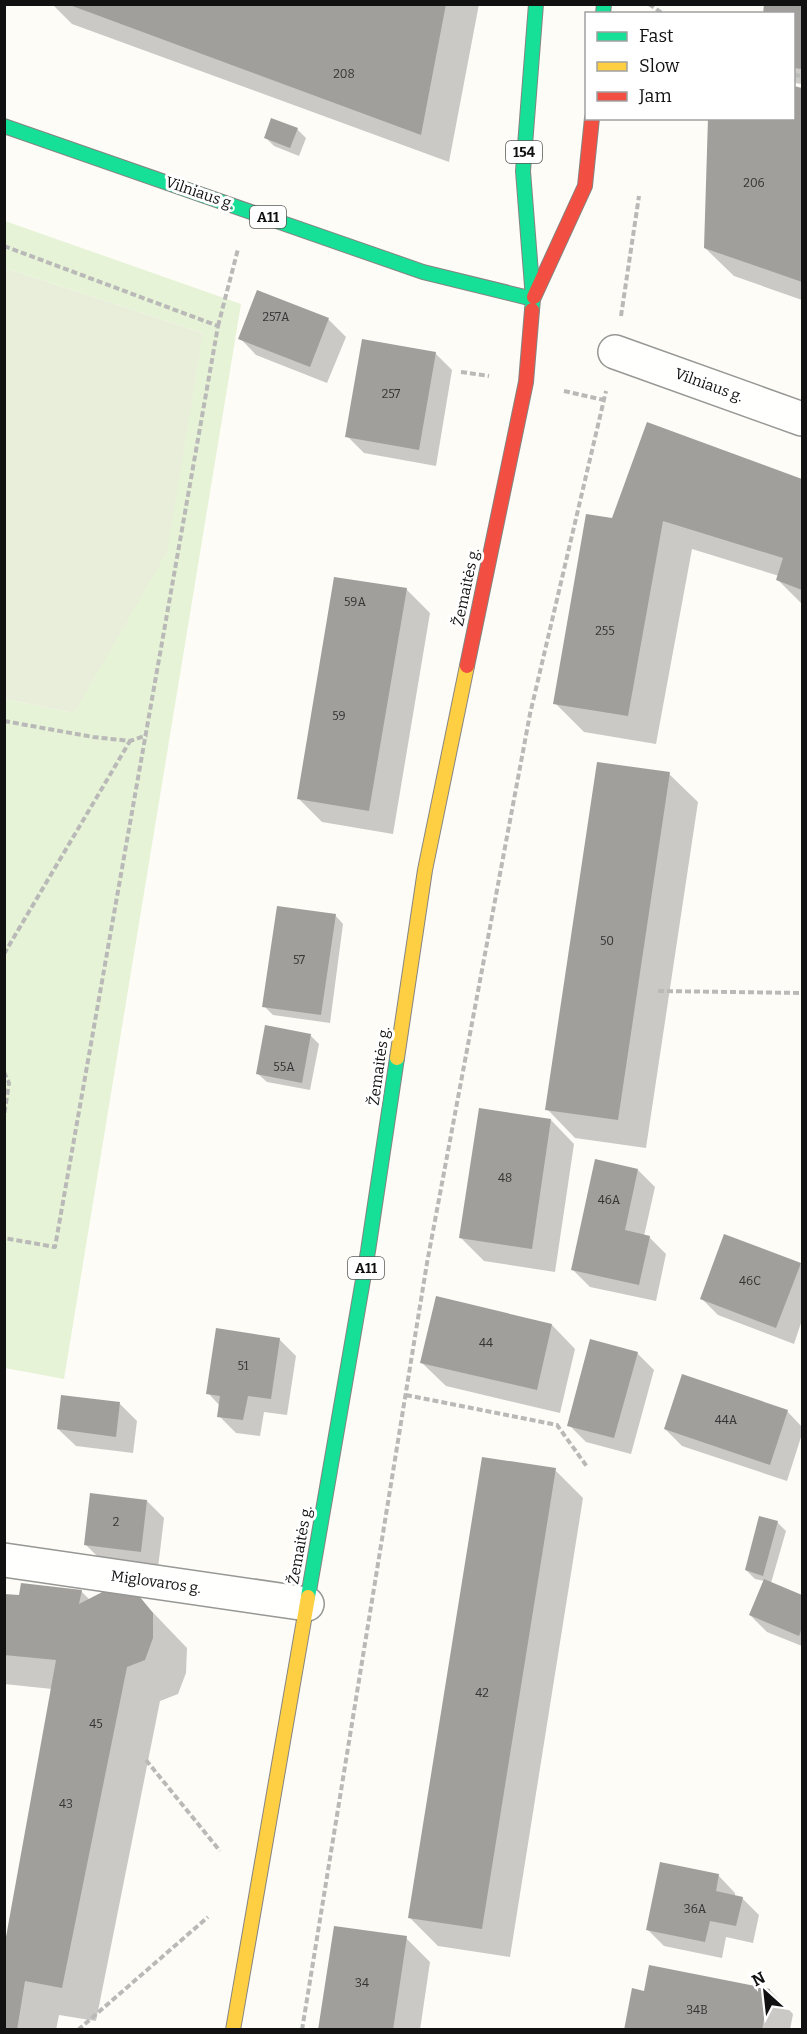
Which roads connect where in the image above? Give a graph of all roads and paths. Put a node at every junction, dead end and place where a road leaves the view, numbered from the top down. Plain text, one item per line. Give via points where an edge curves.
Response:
1 (536, 4) edge
2 (592, 120) edge
3 (4, 126) edge
4 (639, 196) dead end
5 (4, 246) edge
6 (230, 283) dead end
7 (533, 299) junction
8 (218, 326) junction
9 (615, 352) joint
10 (604, 400) dead end
11 (802, 419) edge
12 (4, 721) edge
13 (147, 735) junction
14 (130, 741) junction
15 (4, 954) edge
16 (658, 991) dead end
17 (802, 993) edge
18 (4, 1072) edge
19 (4, 1116) edge
20 (4, 1238) edge
21 (406, 1395) junction
22 (588, 1468) dead end
23 (4, 1560) edge
24 (307, 1604) junction
25 (146, 1760) dead end
26 (219, 1851) dead end
27 (208, 1917) dead end
28 (78, 2030) edge
29 (233, 2030) edge
30 (302, 2030) edge

1 - 7 main road, 154 via 523,171
2 - 7 main road, Žemaitės g. via 585,186
3 - 7 main road, Vilniaus g. / A11 via 423,272
4 - 9 path
5 - 8 path
6 - 8 path
7 - 24 main road, Žemaitės g. / A11 via 526,382 425,870 368,1251
8 - 13 path
9 - 11 street, Vilniaus g.
10 - 21 path via 530,714
12 - 14 path
13 - 14 path
13 - 20 path via 55,1247
14 - 15 path
16 - 17 path
18 - 19 path via 9,1083
21 - 22 path via 557,1425
21 - 30 path
23 - 24 street, Miglovaros g.
24 - 29 main road, Žemaitės g. / A11
25 - 26 path
27 - 28 path

